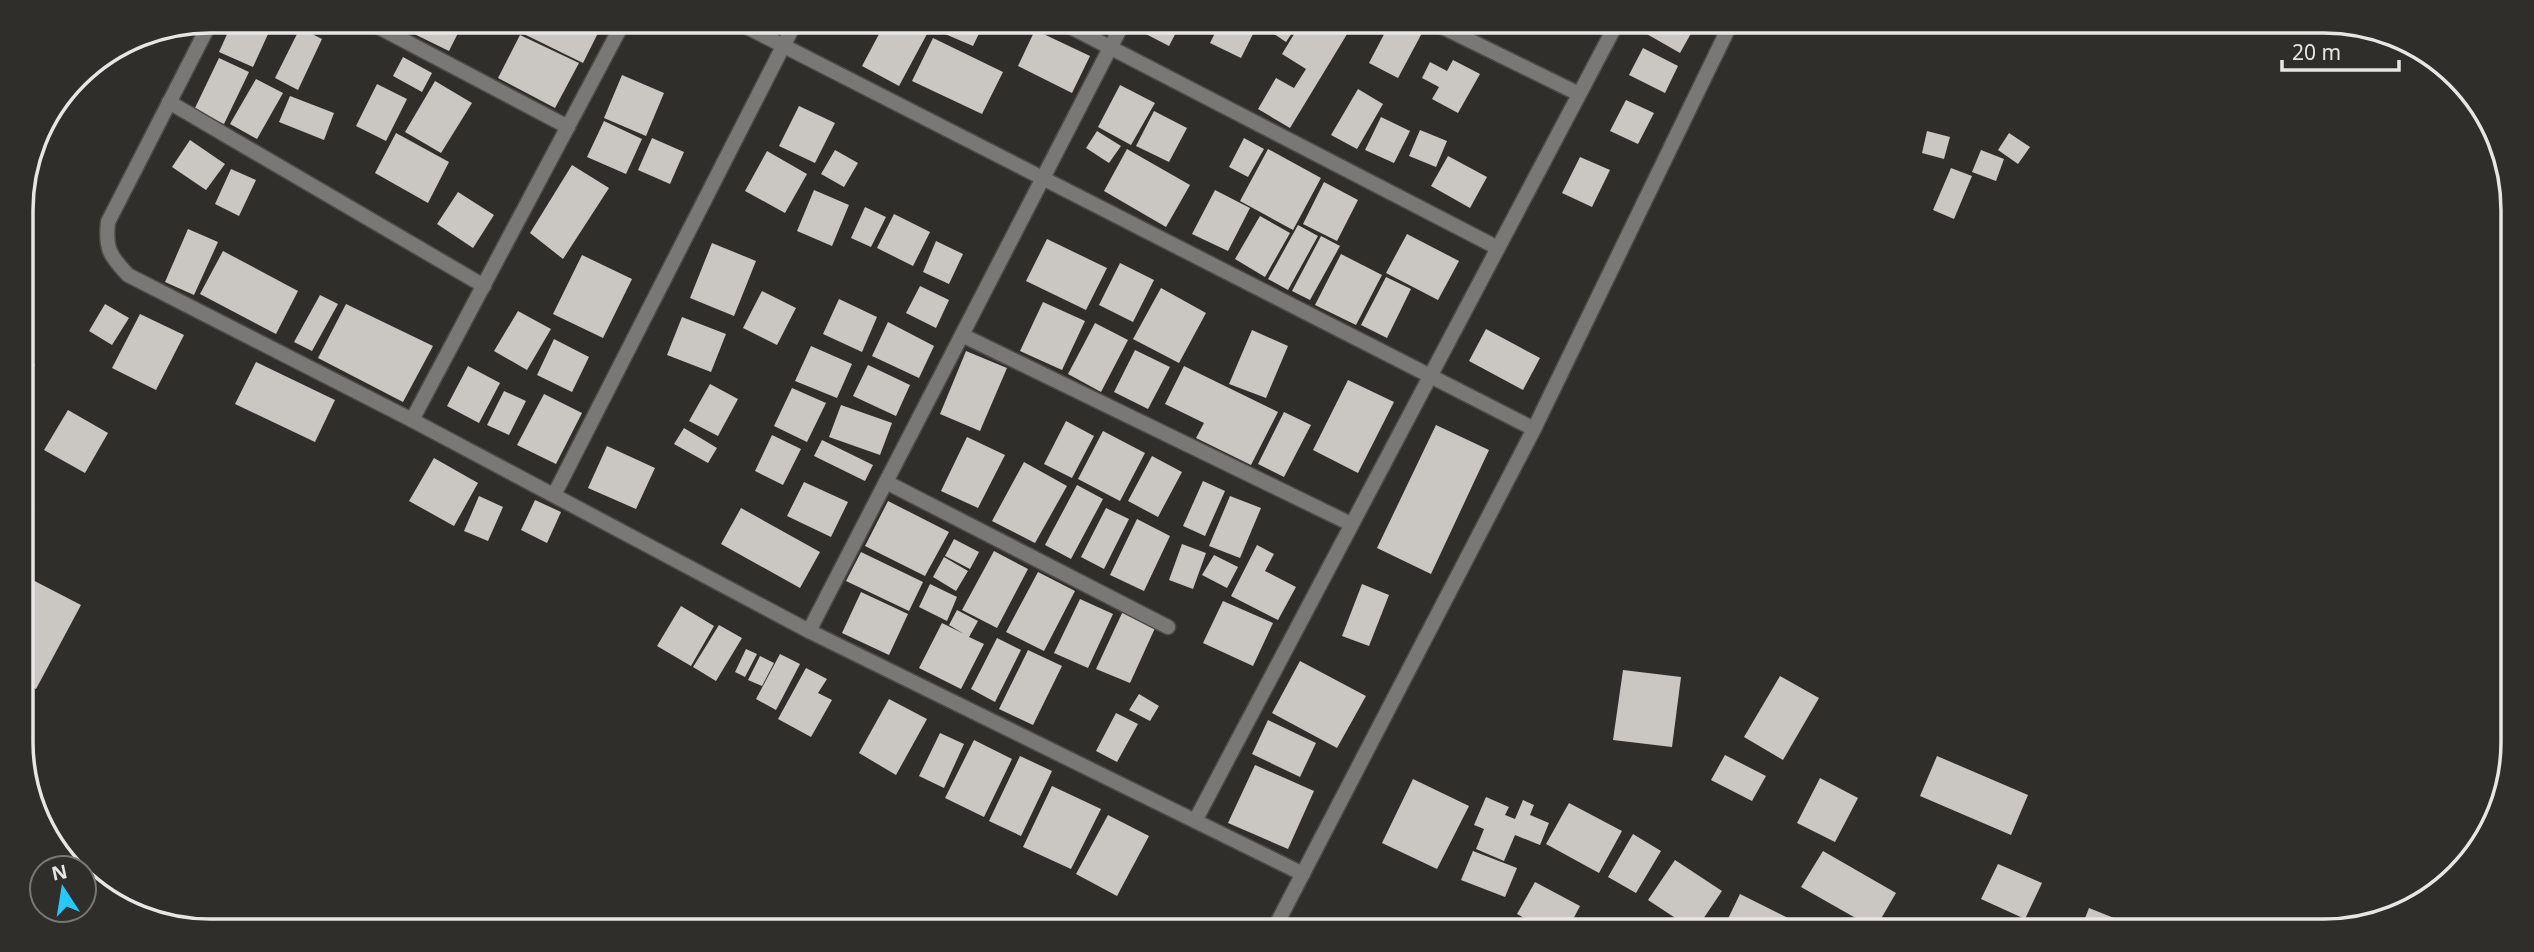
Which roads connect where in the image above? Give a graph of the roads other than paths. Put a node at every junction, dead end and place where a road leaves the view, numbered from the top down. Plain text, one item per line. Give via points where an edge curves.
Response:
1 (1455, 33) edge
2 (1611, 33) edge
3 (1726, 33) edge
4 (204, 34) edge
5 (391, 34) edge
6 (617, 34) edge
7 (759, 34) edge
8 (789, 34) edge
9 (1083, 34) edge
10 (1117, 34) edge
11 (783, 46) junction
12 (1110, 48) junction
13 (1579, 94) junction
14 (169, 102) junction
15 (568, 127) junction
16 (1043, 178) junction
17 (1498, 248) junction
18 (484, 286) junction
19 (962, 335) junction
20 (1430, 376) junction
21 (412, 419) junction
22 (1534, 429) junction
23 (886, 482) junction
24 (554, 495) junction
25 (1352, 524) junction
26 (1168, 627) dead end
27 (809, 631) junction
28 (1195, 821) junction
29 (1303, 874) junction
30 (1280, 918) edge

1 - 13 street
2 - 13 street
3 - 22 street
4 - 14 street
5 - 15 street
6 - 15 street
7 - 11 street
8 - 11 street
9 - 12 street
10 - 12 street
11 - 16 street
11 - 24 street
12 - 16 street
12 - 17 street
13 - 17 street
14 - 18 street
14 - 21 street via 108,222 106,241 112,258 128,275
15 - 18 street
16 - 19 street
16 - 20 street
17 - 20 street
18 - 21 street
19 - 23 street
19 - 25 street
20 - 22 street
20 - 25 street
21 - 24 street
22 - 29 street
23 - 26 street
23 - 27 street
24 - 27 street
25 - 28 street
27 - 28 street
28 - 29 street
29 - 30 street

